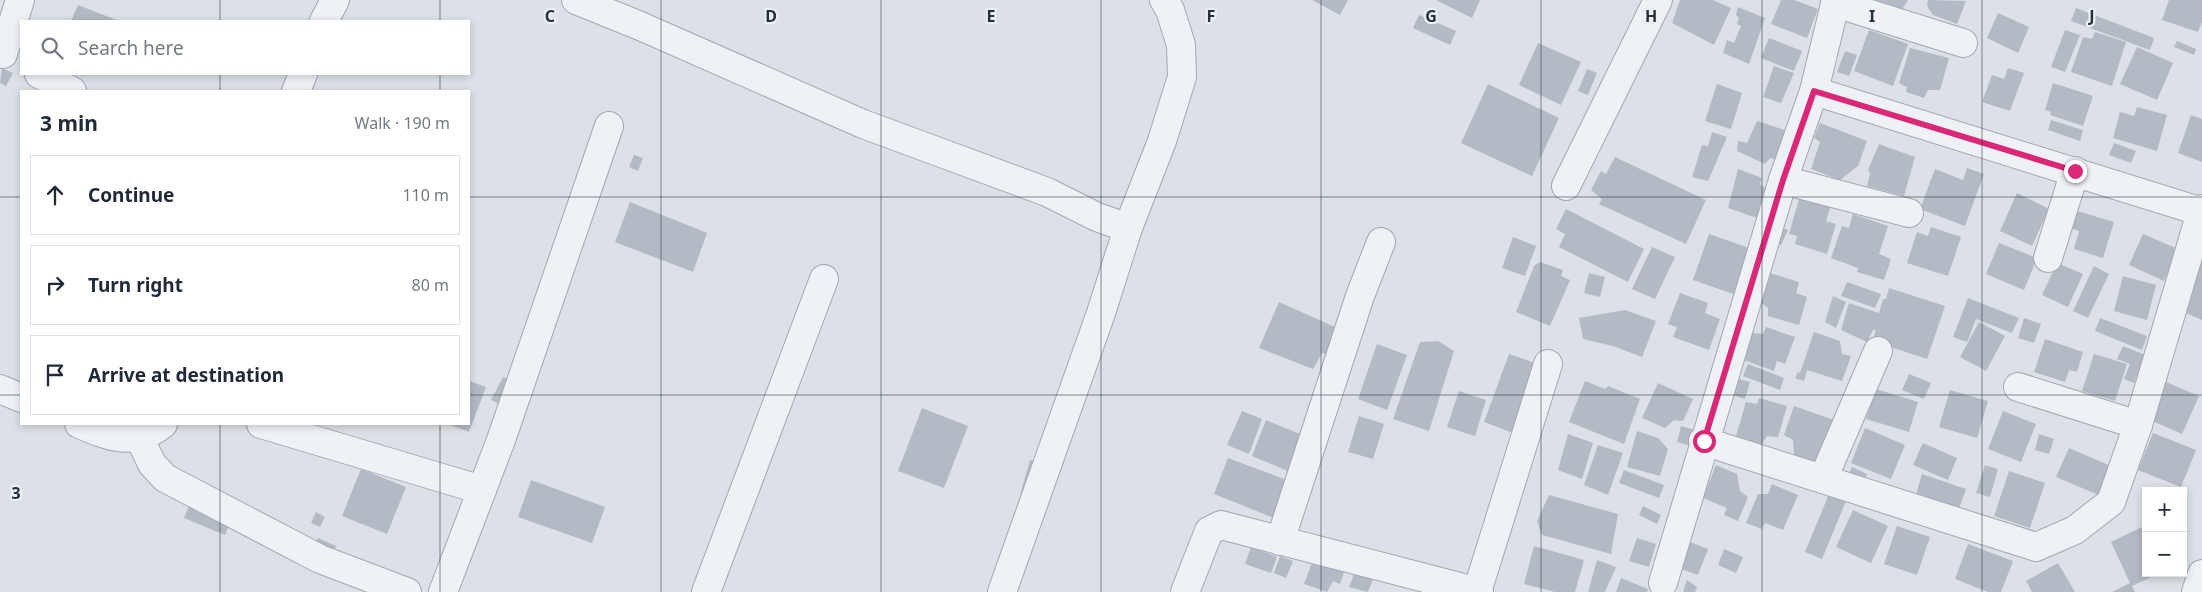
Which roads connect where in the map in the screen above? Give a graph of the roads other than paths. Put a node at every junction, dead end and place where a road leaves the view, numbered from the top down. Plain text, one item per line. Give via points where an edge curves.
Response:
1 (20, 0) edge
2 (335, 0) edge
3 (576, 0) edge
4 (1164, 0) edge
5 (1658, 0) edge
6 (1835, 2) edge
7 (325, 20) edge
8 (1963, 43) dead end
9 (8, 57) edge
10 (41, 75) edge
11 (303, 75) edge
12 (70, 90) edge
13 (296, 90) edge
14 (1814, 91) junction
15 (609, 126) dead end
16 (2075, 171) junction
17 (1783, 180) junction
18 (1566, 186) dead end
19 (2202, 211) edge
20 (1909, 213) dead end
21 (1128, 228) junction
22 (1381, 242) dead end
23 (2048, 258) dead end
24 (824, 279) dead end
25 (1878, 352) dead end
26 (1548, 364) dead end
27 (2018, 388) dead end
28 (0, 389) edge
29 (20, 398) edge
30 (82, 425) edge
31 (162, 425) edge
32 (264, 425) edge
33 (2138, 426) junction
34 (139, 437) junction
35 (1704, 441) junction
36 (1823, 479) junction
37 (482, 490) junction
38 (1280, 540) junction
39 (2202, 574) edge
40 (1663, 583) dead end
41 (407, 592) edge
42 (443, 592) edge
43 (706, 592) edge
44 (1002, 592) edge
45 (1185, 592) edge
46 (1478, 592) edge
47 (2196, 592) edge

1 - 9 street
2 - 7 street
3 - 21 street via 638,24 863,124 1047,192
4 - 21 street via 1181,45 1182,77 1162,141
5 - 18 street
6 - 8 street
6 - 14 street
10 - 12 street
11 - 13 street
14 - 16 street
14 - 17 street
15 - 37 street
16 - 19 street
16 - 23 street
17 - 20 street
17 - 35 street
19 - 33 street
21 - 44 street
22 - 38 street via 1360,296
24 - 43 street
25 - 36 street
26 - 46 street
27 - 33 street
28 - 29 street
30 - 34 street via 111,437
31 - 34 street
32 - 37 street
33 - 36 street via 2111,502 2075,530 2036,547
34 - 41 street via 152,464 165,478 320,560
35 - 36 street
35 - 40 street
37 - 42 street
38 - 45 street via 1221,525 1209,531
38 - 46 street
39 - 47 street

